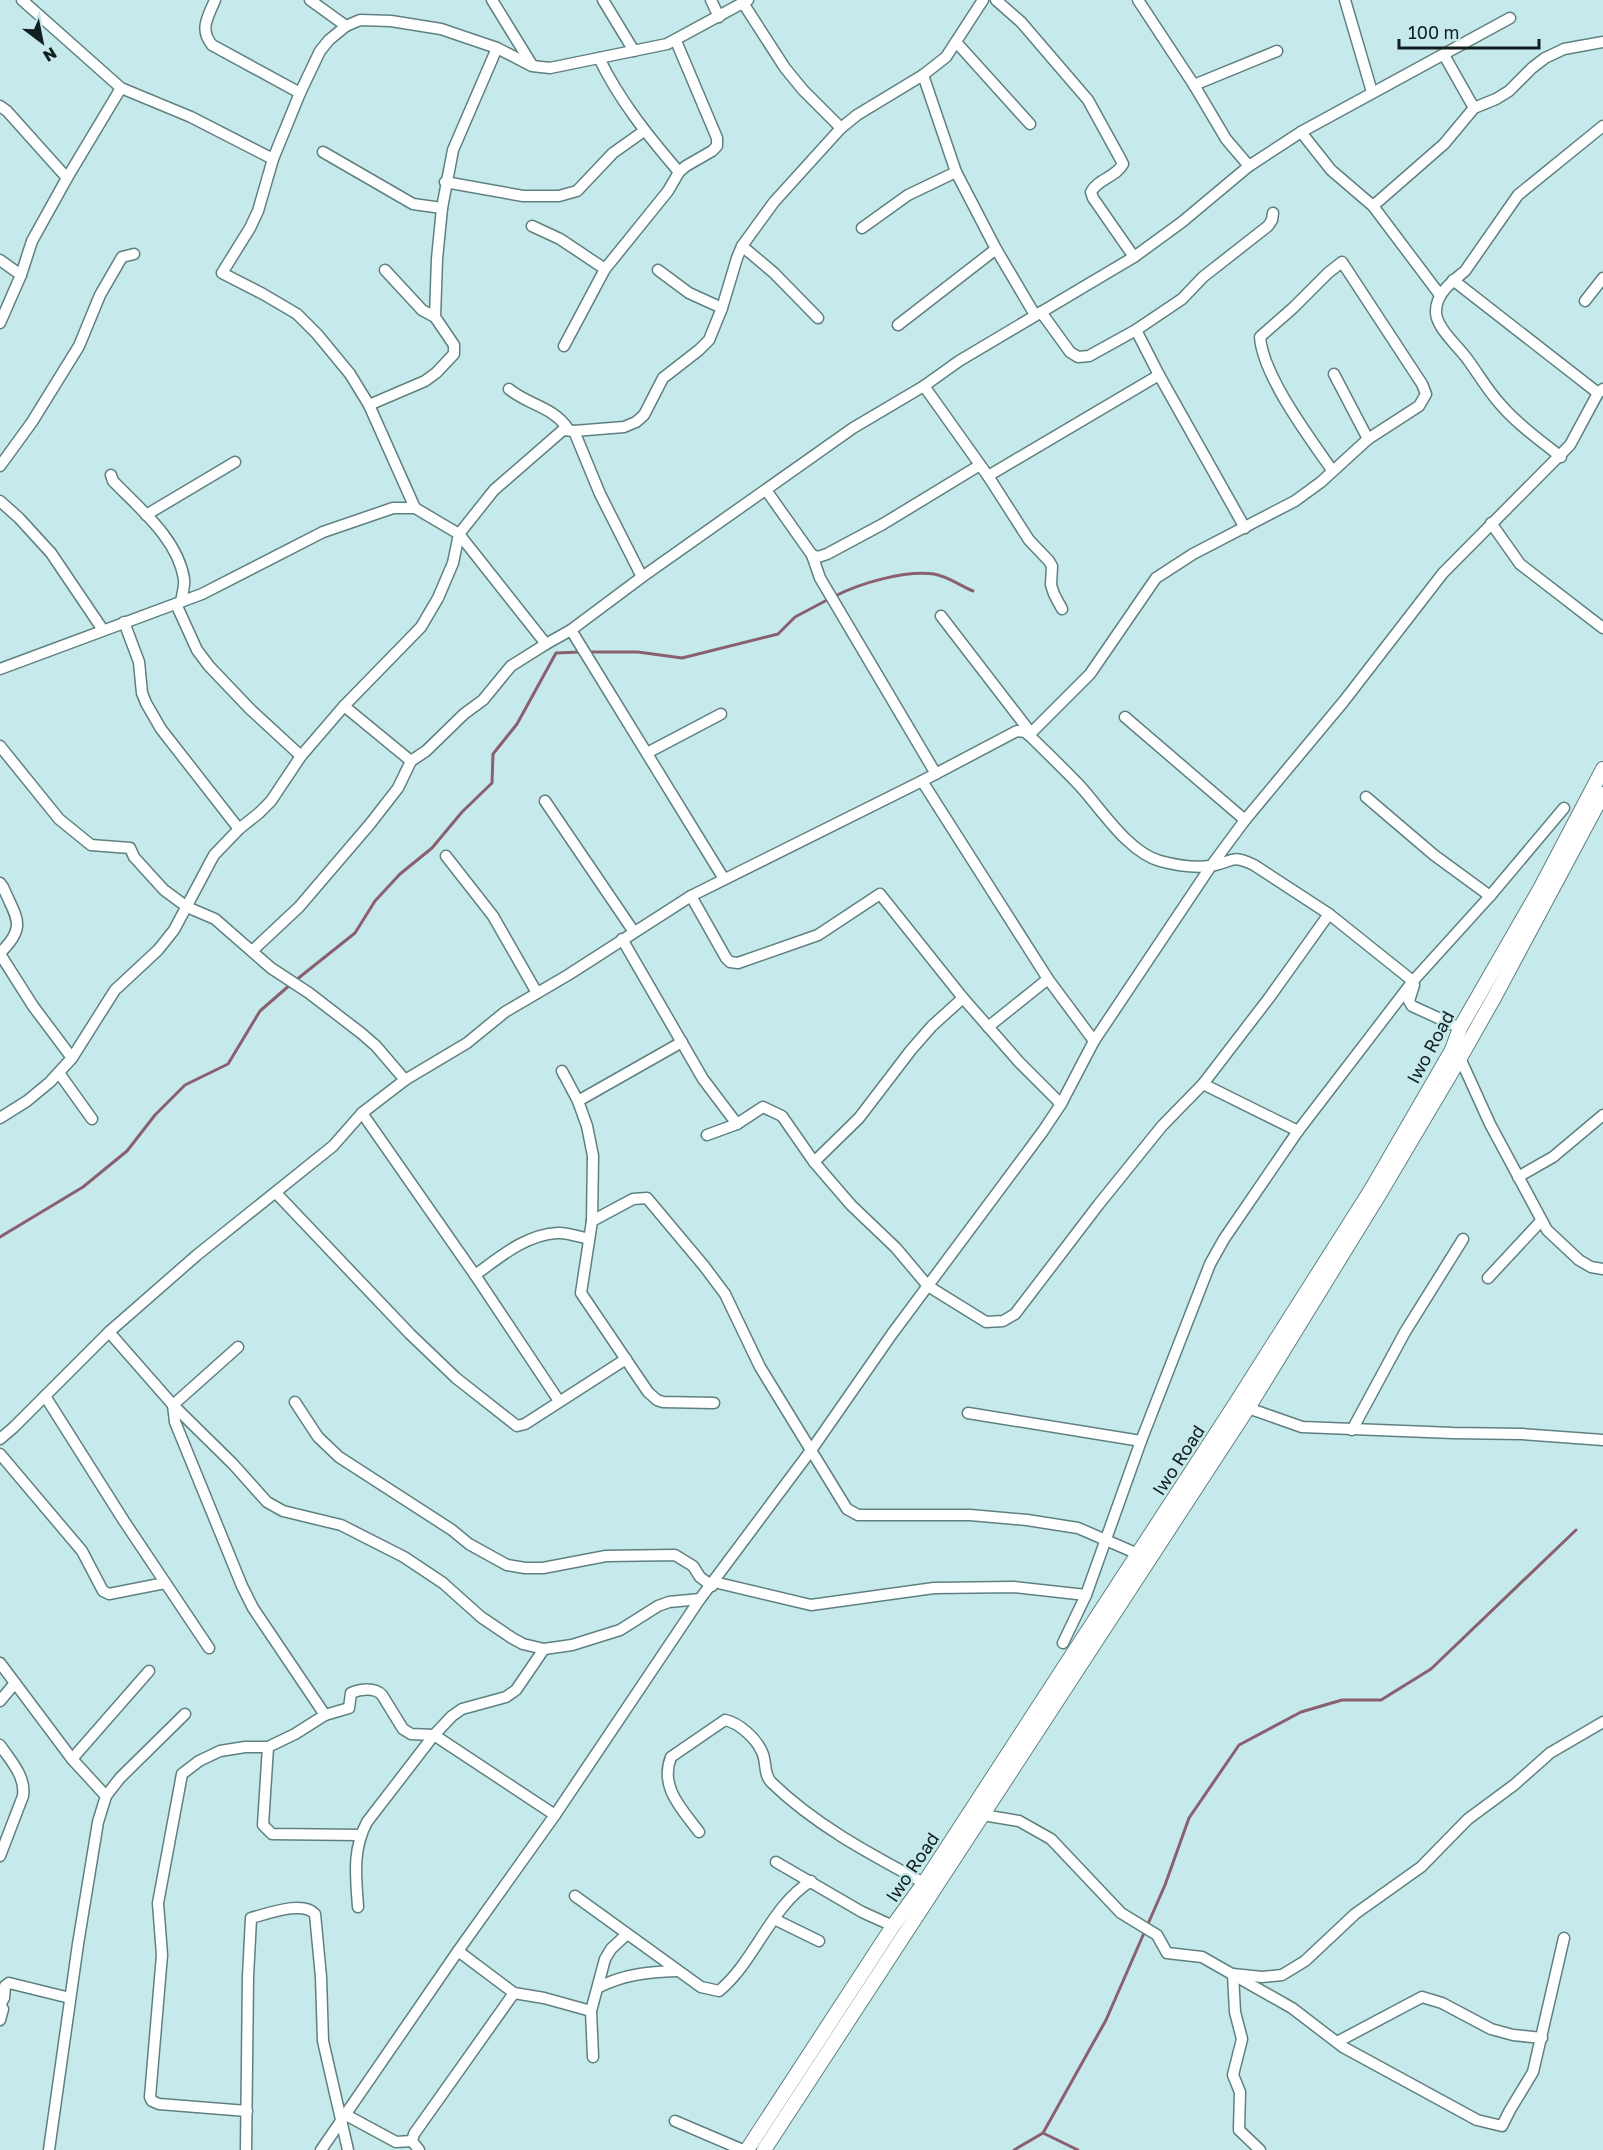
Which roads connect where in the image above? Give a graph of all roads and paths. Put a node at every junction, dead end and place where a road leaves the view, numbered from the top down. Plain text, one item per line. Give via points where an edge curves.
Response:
1 (21, 0) edge
2 (215, 0) edge
3 (310, 0) edge
4 (492, 0) edge
5 (603, 0) edge
6 (711, 0) edge
7 (982, 0) edge
8 (996, 0) edge
9 (1138, 0) edge
10 (1345, 0) edge
11 (746, 1) edge
12 (718, 17) junction
13 (1510, 18) dead end
14 (346, 26) junction
15 (676, 41) junction
16 (956, 42) junction
17 (1603, 42) edge
18 (497, 48) junction
19 (634, 51) junction
20 (1277, 51) dead end
21 (1444, 55) junction
22 (599, 58) junction
23 (532, 66) junction
24 (923, 75) junction
25 (1194, 85) junction
26 (121, 88) junction
27 (300, 93) junction
28 (1372, 93) junction
29 (0, 106) edge
30 (1474, 108) junction
31 (1030, 124) dead end
32 (1603, 126) edge
33 (841, 128) junction
34 (644, 131) junction
35 (1300, 132) junction
36 (324, 152) dead end
37 (273, 159) junction
38 (1249, 166) junction
39 (679, 172) junction
40 (956, 172) junction
41 (67, 178) junction
42 (446, 182) junction
43 (1372, 206) junction
44 (441, 208) junction
45 (1273, 213) dead end
46 (532, 225) dead end
47 (862, 228) dead end
48 (742, 246) junction
49 (996, 249) junction
50 (135, 254) dead end
51 (1134, 257) junction
52 (0, 260) edge
53 (605, 269) junction
54 (385, 270) dead end
55 (658, 270) dead end
56 (21, 275) junction
57 (1603, 278) edge
58 (1453, 280) junction
59 (1440, 295) junction
60 (1585, 301) dead end
61 (722, 309) junction
62 (1038, 314) junction
63 (435, 317) junction
64 (818, 318) dead end
65 (0, 323) edge
66 (898, 325) dead end
67 (1136, 330) junction
68 (564, 346) dead end
69 (1334, 374) dead end
70 (1159, 375) junction
71 (924, 386) junction
72 (509, 389) dead end
73 (1601, 391) edge
74 (369, 405) junction
75 (571, 430) junction
76 (1368, 439) junction
77 (1561, 457) junction
78 (234, 462) dead end
79 (0, 465) edge
80 (980, 465) junction
81 (1332, 470) junction
82 (111, 475) dead end
83 (988, 476) junction
84 (766, 490) junction
85 (0, 501) edge
86 (415, 508) junction
87 (146, 515) junction
88 (1491, 523) junction
89 (1245, 528) junction
90 (459, 534) junction
91 (812, 555) junction
92 (642, 576) junction
93 (185, 579) junction
94 (202, 594) junction
95 (179, 603) junction
96 (1062, 609) dead end
97 (941, 616) dead end
98 (124, 622) junction
99 (1603, 628) edge
100 (103, 630) junction
101 (571, 630) junction
102 (546, 644) junction
103 (0, 669) edge
104 (344, 706) junction
105 (722, 714) dead end
106 (1125, 717) dead end
107 (1028, 732) junction
108 (0, 746) edge
109 (647, 753) junction
110 (301, 756) junction
111 (411, 761) junction
112 (1603, 769) edge
113 (936, 774) junction
114 (922, 781) junction
115 (1603, 794) edge
116 (1366, 797) dead end
117 (545, 801) dead end
118 (1564, 808) dead end
119 (1245, 820) junction
120 (239, 829) junction
121 (446, 856) dead end
122 (1211, 866) junction
123 (724, 879) junction
124 (0, 883) edge
125 (691, 896) junction
126 (1490, 896) junction
127 (188, 908) junction
128 (1329, 914) junction
129 (634, 932) junction
130 (622, 939) junction
131 (252, 951) junction
132 (0, 954) edge
133 (1048, 979) junction
134 (1413, 981) junction
135 (537, 993) junction
136 (963, 998) junction
137 (988, 1027) junction
138 (1460, 1028) junction
139 (1094, 1041) junction
140 (682, 1042) junction
141 (72, 1058) junction
142 (1460, 1058) junction
143 (562, 1071) dead end
144 (59, 1073) junction
145 (405, 1080) junction
146 (1203, 1084) junction
147 (578, 1101) junction
148 (1061, 1104) junction
149 (362, 1113) junction
150 (1, 1114) edge
151 (1603, 1115) edge
152 (92, 1119) dead end
153 (737, 1124) junction
154 (1299, 1131) junction
155 (707, 1135) dead end
156 (814, 1162) junction
157 (1518, 1177) junction
158 (1376, 1191) junction
159 (276, 1193) junction
160 (592, 1221) junction
161 (1541, 1221) junction
162 (589, 1239) junction
163 (1463, 1239) dead end
164 (1603, 1269) edge
165 (475, 1275) junction
166 (1488, 1278) dead end
167 (928, 1286) junction
168 (109, 1332) junction
169 (238, 1347) dead end
170 (626, 1359) junction
171 (45, 1396) junction
172 (560, 1401) junction
173 (295, 1402) dead end
174 (714, 1403) dead end
175 (173, 1405) junction
176 (1248, 1408) junction
177 (968, 1413) dead end
178 (1352, 1430) junction
179 (0, 1437) edge
180 (1603, 1440) edge
181 (1142, 1441) junction
182 (812, 1449) junction
183 (0, 1454) edge
184 (1107, 1539) junction
185 (1138, 1554) junction
186 (165, 1583) junction
187 (713, 1584) junction
188 (1086, 1595) junction
189 (700, 1599) junction
190 (1063, 1643) dead end
191 (209, 1648) dead end
192 (544, 1649) junction
193 (0, 1663) edge
194 (149, 1671) dead end
195 (15, 1683) junction
196 (0, 1701) edge
197 (184, 1714) dead end
198 (325, 1715) junction
199 (1603, 1722) edge
200 (434, 1735) junction
201 (0, 1745) edge
202 (268, 1747) junction
203 (72, 1759) junction
204 (106, 1796) junction
205 (555, 1815) junction
206 (983, 1815) junction
207 (699, 1832) dead end
208 (4, 1833) edge
209 (360, 1834) junction
210 (0, 1856) edge
211 (776, 1862) dead end
212 (812, 1881) junction
213 (924, 1883) junction
214 (575, 1896) dead end
215 (358, 1907) dead end
216 (774, 1919) junction
217 (893, 1926) junction
218 (626, 1935) junction
219 (1564, 1938) dead end
220 (819, 1941) dead end
221 (458, 1951) junction
222 (677, 1971) junction
223 (1233, 1974) junction
224 (599, 1986) junction
225 (860, 1990) junction
226 (514, 1993) junction
227 (70, 1998) junction
228 (591, 2011) junction
229 (0, 2020) edge
230 (1542, 2038) junction
231 (1337, 2042) junction
232 (593, 2057) dead end
233 (247, 2111) junction
234 (343, 2118) junction
235 (675, 2121) dead end
236 (415, 2146) edge
237 (49, 2150) edge
238 (246, 2150) edge
239 (321, 2150) edge
240 (348, 2150) edge
241 (745, 2150) edge
242 (764, 2150) edge
243 (1260, 2150) edge

1 - 26 street
2 - 27 street via 204,25 206,39
3 - 14 street
4 - 23 street
5 - 19 street
6 - 12 street
7 - 16 street
8 - 51 street via 1022,22 1088,100 1121,160 1120,169 1091,192
9 - 25 street
10 - 28 street
11 - 12 street
11 - 33 street via 785,68
12 - 15 street
13 - 21 street
14 - 18 street via 360,20 391,21 441,29
14 - 27 street via 320,51
15 - 19 street
15 - 39 street via 717,138 712,151
16 - 24 street via 946,57
16 - 31 street
17 - 30 street via 1564,49 1545,58 1509,91
18 - 23 street
18 - 42 street via 456,141
19 - 22 street
20 - 25 street
21 - 28 street
21 - 30 street
22 - 23 street via 550,68
22 - 34 street
24 - 33 street
24 - 40 street
25 - 38 street via 1226,139
26 - 37 street via 191,117
26 - 41 street
27 - 37 street
28 - 35 street
29 - 41 street
30 - 43 street via 1444,144
32 - 58 street via 1518,195 1466,271
33 - 48 street via 774,202
34 - 39 street
34 - 42 street via 614,153 577,191 559,196 523,196
35 - 38 street
35 - 43 street via 1331,170
36 - 44 street via 413,204
37 - 74 street via 258,211 222,273 297,314 350,374
38 - 51 street
39 - 53 street
40 - 47 street via 908,195
40 - 49 street
41 - 56 street via 32,241
42 - 44 street
43 - 59 street
44 - 63 street
45 - 67 street via 1268,226 1203,277 1182,299
46 - 53 street
48 - 61 street
48 - 64 street
49 - 62 street
49 - 66 street
50 - 79 street via 122,257 100,295 79,346
51 - 62 street
52 - 56 street
53 - 68 street
54 - 63 street via 422,310
55 - 61 street
56 - 65 street
57 - 60 street
58 - 59 street
58 - 73 street
59 - 77 street via 1437,318 1448,335 1502,407
61 - 75 street via 709,340 663,378 644,415 636,422 624,428
62 - 67 street via 1078,357 1089,356
62 - 71 street
63 - 74 street via 454,345 454,354 425,381
67 - 70 street
69 - 76 street
70 - 83 street
70 - 89 street
71 - 80 street
71 - 84 street via 853,428
72 - 75 street via 544,407
73 - 77 street
74 - 86 street
75 - 90 street via 562,430 511,473
75 - 92 street
76 - 81 street
76 - 81 street via 1419,406 1426,394 1342,262 1260,336 1262,354 1290,409
77 - 88 street
78 - 87 street
80 - 83 street
80 - 91 street via 883,524 827,554
81 - 89 street via 1295,501
82 - 87 street
83 - 96 street via 1029,540 1052,566 1053,594
84 - 91 street
84 - 92 street
85 - 100 street via 51,553
86 - 90 street
86 - 94 street via 393,508 323,532
87 - 93 street via 167,538
88 - 99 street via 1520,564
88 - 119 street via 1443,573
89 - 107 street via 1192,554 1156,578 1090,674
90 - 102 street
90 - 104 street via 453,563 421,627
91 - 113 street via 820,578
92 - 101 street
93 - 94 street
93 - 95 street
94 - 95 street
95 - 98 street
95 - 110 street via 197,650 209,666
97 - 107 street
98 - 100 street
98 - 120 street via 139,662 146,703 161,729
100 - 103 street
101 - 102 street
101 - 109 street
102 - 111 street via 512,666 483,700
104 - 110 street
104 - 111 street
105 - 109 street
106 - 119 street
107 - 113 street via 1013,732
107 - 122 street via 1146,855 1160,861
108 - 127 street via 69,829 91,846 130,848 164,890
109 - 123 street
110 - 120 street via 271,801
111 - 131 street via 398,788 370,824 299,907
112 - 138 main road, Iwo Road
113 - 114 street
114 - 123 street
114 - 133 street
115 - 142 main road, Iwo Road
116 - 126 street
117 - 129 street
118 - 126 street
119 - 122 street
120 - 127 street via 214,855
121 - 135 street via 493,916
122 - 128 street via 1232,858 1241,859
122 - 139 street
123 - 125 street
124 - 132 street via 18,924 17,933
125 - 129 street
125 - 136 street via 726,958 738,963 819,935 880,894
126 - 134 street
127 - 131 street via 215,919
127 - 141 street via 158,950 115,990
128 - 134 street
128 - 146 street
129 - 130 street
130 - 135 street
130 - 140 street
131 - 145 street via 376,1046
132 - 141 street
133 - 137 street
133 - 139 street
134 - 138 street via 1409,1001 1412,1006
134 - 154 street
135 - 145 street via 496,1018 467,1043
136 - 137 street
136 - 156 street via 932,1026 859,1118
137 - 148 street
138 - 158 main road, Iwo Road
139 - 148 street
140 - 147 street
140 - 153 street via 703,1079
141 - 144 street
142 - 157 street
142 - 158 main road, Iwo Road
143 - 147 street
144 - 150 street via 27,1101
144 - 152 street
145 - 149 street
146 - 154 street
146 - 167 street via 1162,1126 1015,1314 986,1323
147 - 160 street via 593,1156
148 - 167 street
149 - 159 street via 333,1146
149 - 165 street
151 - 157 street via 1553,1157
153 - 155 street
153 - 156 street via 763,1107 773,1111 782,1116
154 - 181 street via 1210,1263
156 - 167 street
157 - 161 street
158 - 176 main road, Iwo Road
158 - 185 main road, Iwo Road
159 - 168 street
159 - 172 street via 410,1334 511,1423 525,1424
160 - 162 street
160 - 182 street via 633,1199 647,1198 725,1294 760,1368
161 - 164 street via 1579,1260
161 - 166 street
162 - 165 street via 558,1233 534,1238 517,1245
162 - 170 street via 581,1293
163 - 178 street via 1405,1332
165 - 172 street
167 - 182 street
168 - 171 street
168 - 175 street
169 - 175 street
170 - 172 street
170 - 174 street via 657,1400
171 - 179 street
171 - 186 street
173 - 187 street via 318,1437 339,1457 507,1565 543,1568 606,1556 675,1555
175 - 192 street via 267,1502 283,1511 340,1526 404,1557 512,1638
175 - 198 street via 175,1422 242,1586
176 - 178 street via 1302,1427
176 - 206 main road, Iwo Road
177 - 181 street
178 - 180 street
181 - 184 street
182 - 184 street via 847,1509 858,1515 970,1515 1027,1520 1078,1528
182 - 187 street
183 - 186 street via 82,1551 103,1591 109,1594
184 - 185 street
184 - 188 street
185 - 213 main road, Iwo Road
186 - 191 street
187 - 188 street via 812,1605 934,1588 1014,1587
187 - 189 street
188 - 190 street
189 - 192 street via 669,1602 620,1630 572,1646
189 - 205 street
192 - 200 street via 516,1690 506,1697 462,1709
193 - 195 street
194 - 203 street
195 - 196 street
195 - 203 street
197 - 204 street
198 - 200 street via 349,1708 351,1693 373,1690 382,1695 403,1729 411,1734
198 - 202 street
199 - 223 street via 1550,1753 1468,1819 1421,1867 1355,1914 1305,1961 1282,1975
200 - 205 street
200 - 209 street
201 - 208 street via 24,1787
202 - 209 street via 263,1825 267,1831
202 - 233 street via 220,1751 182,1774 158,1903 162,1955 150,2097 159,2104
203 - 204 street
204 - 227 street via 98,1822
205 - 221 street
206 - 223 street via 1019,1821 1051,1839 1121,1913 1157,1935 1167,1953 1202,1956
206 - 225 main road, Iwo Road
207 - 213 street via 671,1795 667,1766 671,1757 725,1719 736,1723 759,1746 767,1777 797,1806 864,1851
208 - 210 street
209 - 215 street via 356,1851
211 - 212 street
212 - 216 street via 794,1894
212 - 217 street
213 - 217 main road, Iwo Road
214 - 218 street
216 - 220 street
216 - 222 street via 719,1991 701,1987
217 - 225 main road, Iwo Road
218 - 222 street
218 - 224 street via 610,1949
219 - 230 street
221 - 226 street
221 - 234 street
222 - 224 street via 640,1973
223 - 231 street via 1292,2008
223 - 243 street via 1235,2012 1242,2039 1233,2075 1240,2092 1239,2130
224 - 228 street
225 - 241 main road, Iwo Road
225 - 242 main road, Iwo Road
226 - 228 street
226 - 236 street via 414,2134
227 - 229 street via 9,1983 0,2005
227 - 237 street
228 - 232 street
230 - 231 street via 1491,2029 1443,2003 1422,1997
230 - 231 street via 1533,2072 1502,2126 1477,2120
233 - 234 street via 251,1918 305,1907 315,1914 323,2042
233 - 238 street
234 - 236 street via 386,2138
234 - 239 street
234 - 240 street
235 - 241 street

